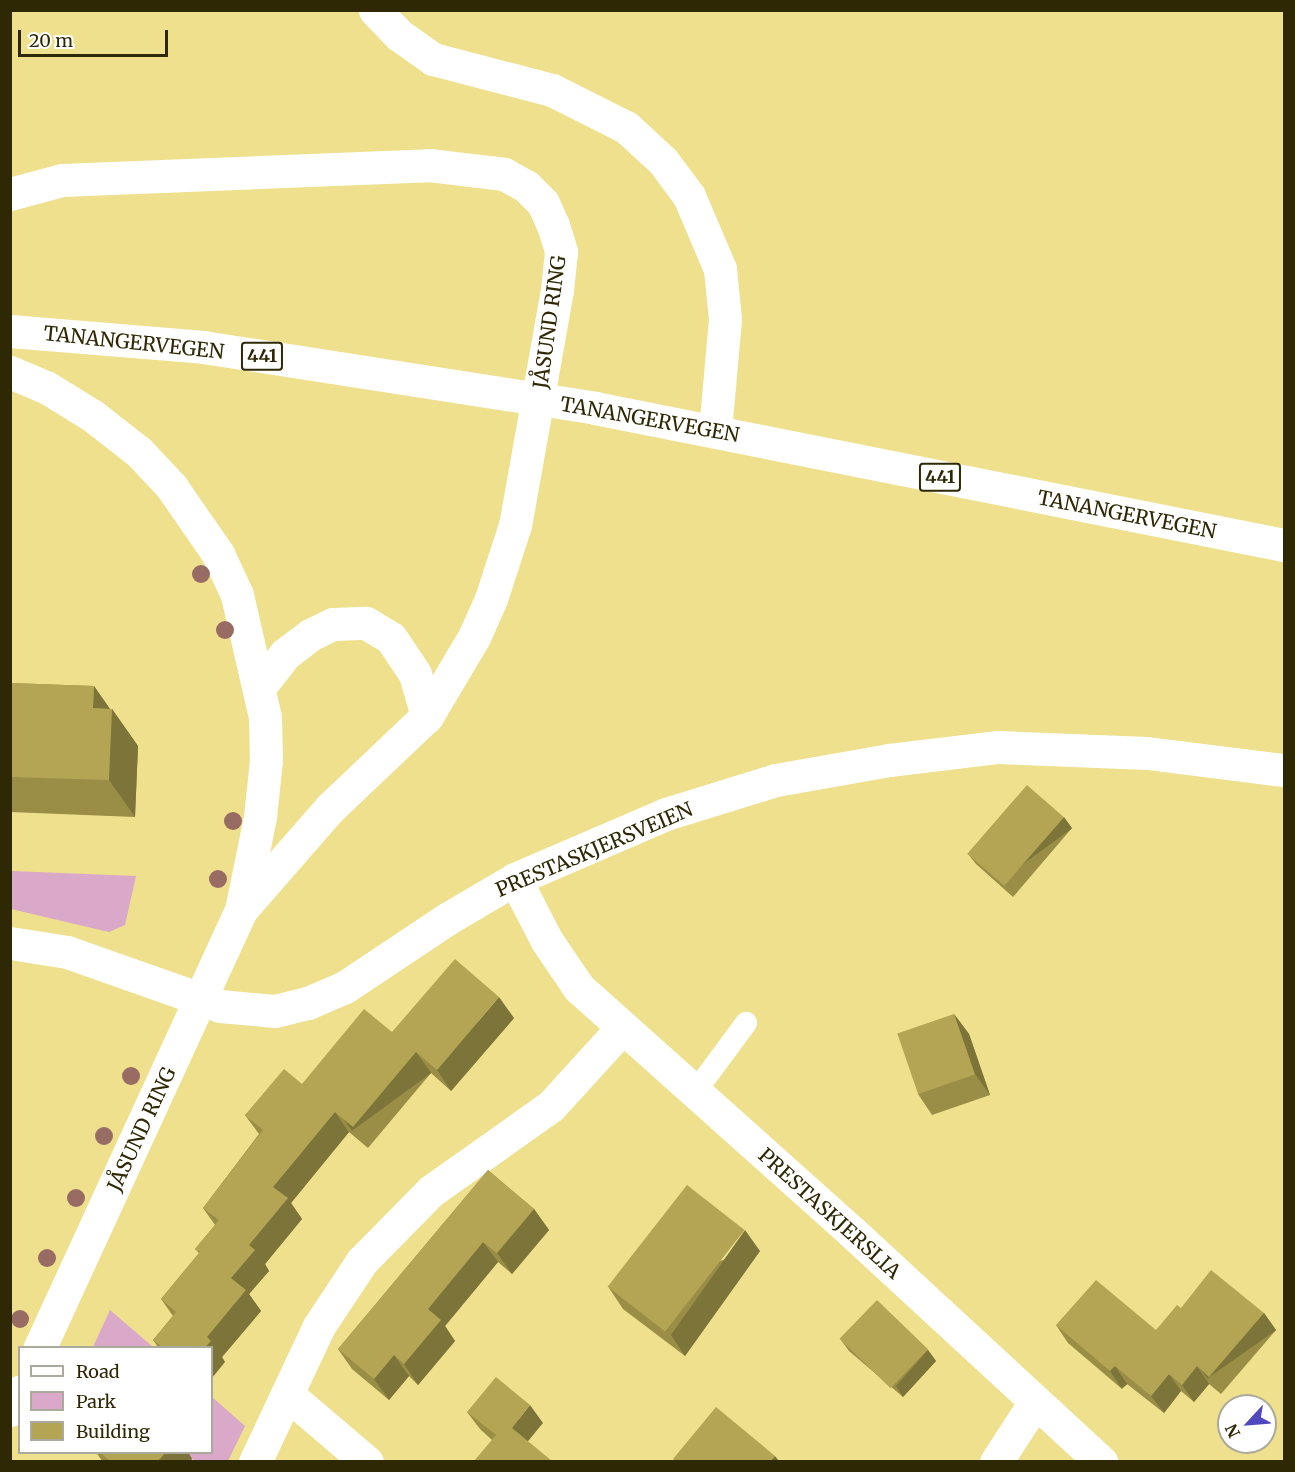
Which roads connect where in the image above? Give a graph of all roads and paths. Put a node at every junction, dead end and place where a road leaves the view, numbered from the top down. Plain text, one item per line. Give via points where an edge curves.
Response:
1 (375, 10) edge
2 (10, 194) edge
3 (10, 331) edge
4 (10, 372) edge
5 (715, 430) junction
6 (1284, 546) edge
7 (261, 685) junction
8 (427, 716) junction
9 (1284, 770) edge
10 (515, 879) junction
11 (241, 910) junction
12 (10, 943) edge
13 (203, 998) junction
14 (746, 1023) dead end
15 (621, 1029) junction
16 (694, 1092) junction
17 (40, 1346) edge
18 (287, 1394) junction
19 (18, 1395) edge
20 (1035, 1402) junction
21 (10, 1410) edge
22 (255, 1461) edge
23 (367, 1461) edge
24 (996, 1461) edge
25 (1101, 1461) edge

1 - 5 main road via 399,35 433,59 552,90 626,127 663,161 689,196 720,269 725,319
2 - 8 main road, JÅSUND RING via 62,180 429,165 504,174 526,186 543,203 561,252 515,525 479,627
3 - 5 main road, TANANGERVEGEN / 441 via 203,347
4 - 7 main road, JÅSUND RING via 46,387 93,416 139,452 171,486 218,554 237,595
5 - 6 main road, TANANGERVEGEN / 441
7 - 8 main road via 285,654 310,635 333,624 366,623 391,638 415,674
7 - 11 main road, JÅSUND RING via 266,760 260,817
8 - 11 main road, JÅSUND RING via 330,808
9 - 10 main road, PRESTASKJERSVEIEN via 1147,753 998,747 889,760 776,780 666,814
10 - 13 main road, PRESTASKJERSVEIEN via 345,987 308,1004 275,1011 242,1011
10 - 15 main road, PRESTASKJERSLIA via 547,941 579,988
11 - 13 main road, JÅSUND RING
12 - 13 main road, PRESTASKJERSVEIEN via 68,952
13 - 17 main road, JÅSUND RING
14 - 16 lane
15 - 16 main road, PRESTASKJERSLIA
15 - 18 main road via 551,1106 404,1214 362,1261 319,1326
16 - 20 main road, PRESTASKJERSLIA
18 - 22 main road
18 - 23 main road
19 - 21 main road
20 - 24 main road
20 - 25 main road, PRESTASKJERSLIA

